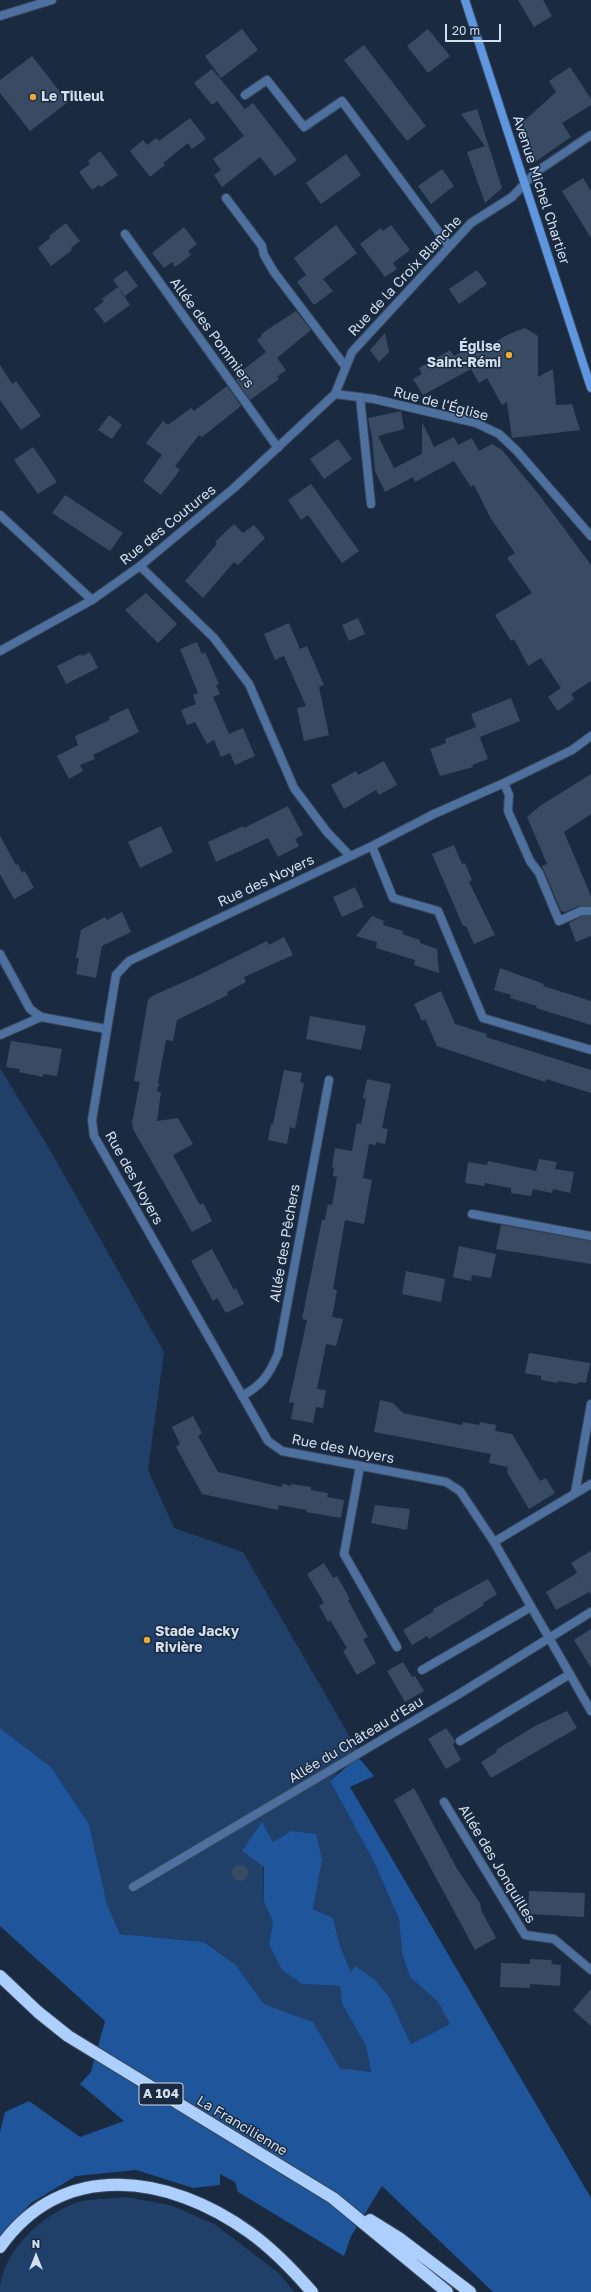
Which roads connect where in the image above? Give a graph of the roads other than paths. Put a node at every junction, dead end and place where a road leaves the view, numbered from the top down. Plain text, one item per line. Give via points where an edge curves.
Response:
1 (52, 0) edge
2 (465, 0) edge
3 (0, 16) edge
4 (245, 95) dead end
5 (591, 135) edge
6 (524, 184) junction
7 (226, 198) dead end
8 (125, 234) dead end
9 (449, 246) junction
10 (345, 366) junction
11 (588, 367) edge
12 (591, 388) edge
13 (335, 394) junction
14 (360, 397) junction
15 (278, 448) junction
16 (371, 504) dead end
17 (0, 515) edge
18 (591, 536) edge
19 (140, 566) junction
20 (92, 600) junction
21 (0, 651) edge
22 (591, 736) edge
23 (504, 783) junction
24 (372, 846) junction
25 (350, 856) junction
26 (591, 911) edge
27 (0, 954) edge
28 (42, 1017) junction
29 (106, 1029) junction
30 (0, 1035) edge
31 (591, 1050) edge
32 (329, 1080) dead end
33 (472, 1214) dead end
34 (591, 1236) edge
35 (242, 1396) junction
36 (591, 1404) edge
37 (360, 1466) junction
38 (591, 1484) edge
39 (575, 1493) junction
40 (494, 1542) junction
41 (531, 1607) junction
42 (591, 1612) edge
43 (548, 1638) junction
44 (397, 1647) dead end
45 (422, 1670) dead end
46 (570, 1674) junction
47 (591, 1711) edge
48 (460, 1741) dead end
49 (444, 1802) dead end
50 (133, 1886) dead end
51 (591, 1970) edge
52 (0, 1976) edge
53 (333, 2198) junction
54 (0, 2247) edge
55 (312, 2292) edge
56 (447, 2292) edge
57 (470, 2292) edge

1 - 3 street
2 - 6 main road, Avenue Michel Chartier
4 - 9 street via 267,80 304,127 342,101
5 - 6 street, Rue de la Croix Blanche via 536,172
6 - 9 street, Rue de la Croix Blanche via 512,197 471,223
6 - 11 main road, Avenue Michel Chartier
7 - 10 street via 262,246 274,272
8 - 15 street, Allée des Pommiers
9 - 10 street, Rue de la Croix Blanche via 352,352
10 - 13 street, Rue de la Croix Blanche
11 - 12 main road, Avenue Michel Chartier
13 - 14 street, Rue de l'Église
13 - 15 street, Rue des Coutures
14 - 16 street
14 - 18 street, Rue de l'Église via 476,423 499,434
15 - 19 street, Rue des Coutures
17 - 20 street
19 - 20 street, Rue des Coutures
19 - 25 street via 214,638 249,684 294,788 327,832
20 - 21 street, Rue des Coutures
22 - 23 street, Rue des Noyers via 572,750
23 - 24 street, Rue des Noyers via 434,814
23 - 26 street via 509,795 508,811 530,861 539,873 559,921 581,912
24 - 25 street, Rue des Noyers
24 - 31 street via 393,898 438,911 484,1018
25 - 29 street, Rue des Noyers via 129,961 116,975
27 - 28 street via 30,1009
28 - 29 street
28 - 30 street
29 - 35 street, Rue des Noyers via 92,1120 94,1136
32 - 35 street, Allée des Pêchers via 278,1354 269,1374 256,1388
33 - 34 street
35 - 37 street, Rue des Noyers via 268,1441 282,1451
36 - 39 street
37 - 40 street, Rue des Noyers via 446,1482 460,1491
37 - 44 street via 344,1554
38 - 39 street
39 - 40 street
40 - 41 street, Rue des Noyers
41 - 43 street, Rue des Noyers
41 - 45 street
42 - 43 street, Allée du Château d'Eau
43 - 46 street, Rue des Noyers
43 - 50 street, Allée du Château d'Eau via 452,1698
46 - 47 street, Rue des Noyers
46 - 48 street
49 - 51 street, Allée des Jonquilles via 525,1935 554,1939
52 - 53 highway, La Francilienne / A 104 via 68,2036
53 - 56 highway, La Francilienne / A 104
53 - 57 highway via 400,2238
54 - 55 highway via 28,2215 65,2194 100,2184 146,2186 196,2201 228,2218 272,2249

